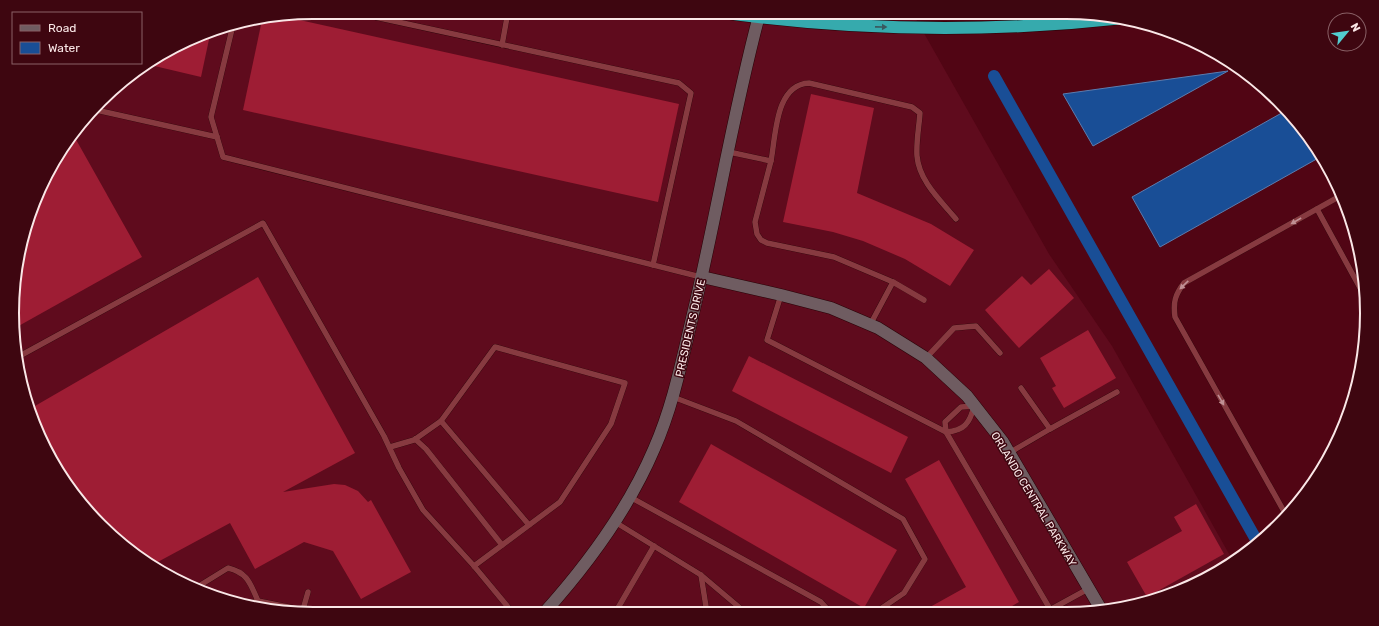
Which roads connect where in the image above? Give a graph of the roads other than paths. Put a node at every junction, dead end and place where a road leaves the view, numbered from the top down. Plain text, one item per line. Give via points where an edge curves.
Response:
1 (385, 19) edge
2 (507, 19) edge
3 (758, 19) edge
4 (794, 19) edge
5 (1093, 21) edge
6 (232, 31) edge
7 (502, 44) junction
8 (100, 111) edge
9 (217, 137) junction
10 (729, 152) junction
11 (771, 161) junction
12 (1337, 198) edge
13 (1317, 209) junction
14 (956, 219) dead end
15 (653, 265) junction
16 (702, 277) junction
17 (893, 282) junction
18 (1358, 284) edge
19 (781, 295) junction
20 (924, 300) dead end
21 (870, 325) junction
22 (1000, 353) dead end
23 (23, 354) edge
24 (926, 358) junction
25 (1021, 388) dead end
26 (1117, 392) dead end
27 (673, 397) junction
28 (974, 406) junction
29 (441, 421) junction
30 (1050, 429) junction
31 (946, 432) junction
32 (415, 439) junction
33 (390, 447) junction
34 (1009, 453) junction
35 (630, 497) junction
36 (1284, 511) edge
37 (615, 522) junction
38 (529, 525) junction
39 (502, 545) junction
40 (654, 546) junction
41 (474, 566) junction
42 (701, 575) junction
43 (200, 585) edge
44 (1088, 589) junction
45 (308, 592) dead end
46 (258, 601) joint
47 (261, 602) edge
48 (1098, 605) edge
49 (304, 607) edge
50 (508, 607) edge
51 (549, 607) edge
52 (618, 607) edge
53 (706, 607) edge
54 (739, 607) edge
55 (826, 607) edge
56 (884, 607) edge
57 (1046, 607) edge
58 (1055, 607) edge

1 - 7 lane
2 - 7 lane
3 - 10 street, PRESIDENTS DRIVE
4 -> 5 highway via 847,25 930,28 1047,25
6 - 9 lane via 211,117
7 - 15 lane via 679,83 691,94
8 - 9 lane
9 - 15 lane via 223,157
10 - 11 lane
10 - 16 street, PRESIDENTS DRIVE
11 - 14 lane via 783,99 791,89 802,83 912,106 920,113 917,156 919,167 930,187
11 - 17 lane via 755,222 761,240 834,257
12 - 13 lane
13 - 18 lane
13 -> 36 lane via 1184,283 1173,304 1175,317
15 - 16 lane
16 - 19 street, ORLANDO CENTRAL PARKWAY
16 - 27 street, PRESIDENTS DRIVE
17 - 20 lane
17 - 21 lane
19 - 21 street, ORLANDO CENTRAL PARKWAY via 831,308
19 - 31 lane via 767,340
21 - 24 street, ORLANDO CENTRAL PARKWAY
22 - 24 lane via 976,326 954,328
23 - 33 lane via 263,223
24 - 28 street, ORLANDO CENTRAL PARKWAY via 967,396
25 - 30 lane
26 - 30 lane
27 - 35 street, PRESIDENTS DRIVE via 654,449
27 - 56 lane via 736,421 903,518 925,559 904,594
28 - 31 lane via 970,420 957,431
28 - 31 lane via 961,407 945,422
28 - 34 street, ORLANDO CENTRAL PARKWAY
29 - 32 lane
29 - 38 lane
29 - 38 lane via 495,347 625,383 611,424 560,502
30 - 34 lane
31 - 57 lane
32 - 33 lane
32 - 39 lane via 426,449
33 - 41 lane via 423,510
34 - 44 street, ORLANDO CENTRAL PARKWAY
35 - 37 street, PRESIDENTS DRIVE
35 - 55 lane via 821,602
37 - 40 lane
37 - 51 street, PRESIDENTS DRIVE via 592,555
38 - 39 lane
39 - 41 lane
40 - 42 lane
40 - 52 lane
41 - 50 lane
42 - 53 lane
42 - 54 lane
43 - 46 lane via 228,568 238,571 248,579
44 - 48 street, ORLANDO CENTRAL PARKWAY
44 - 58 lane
45 - 49 lane
46 - 47 lane

